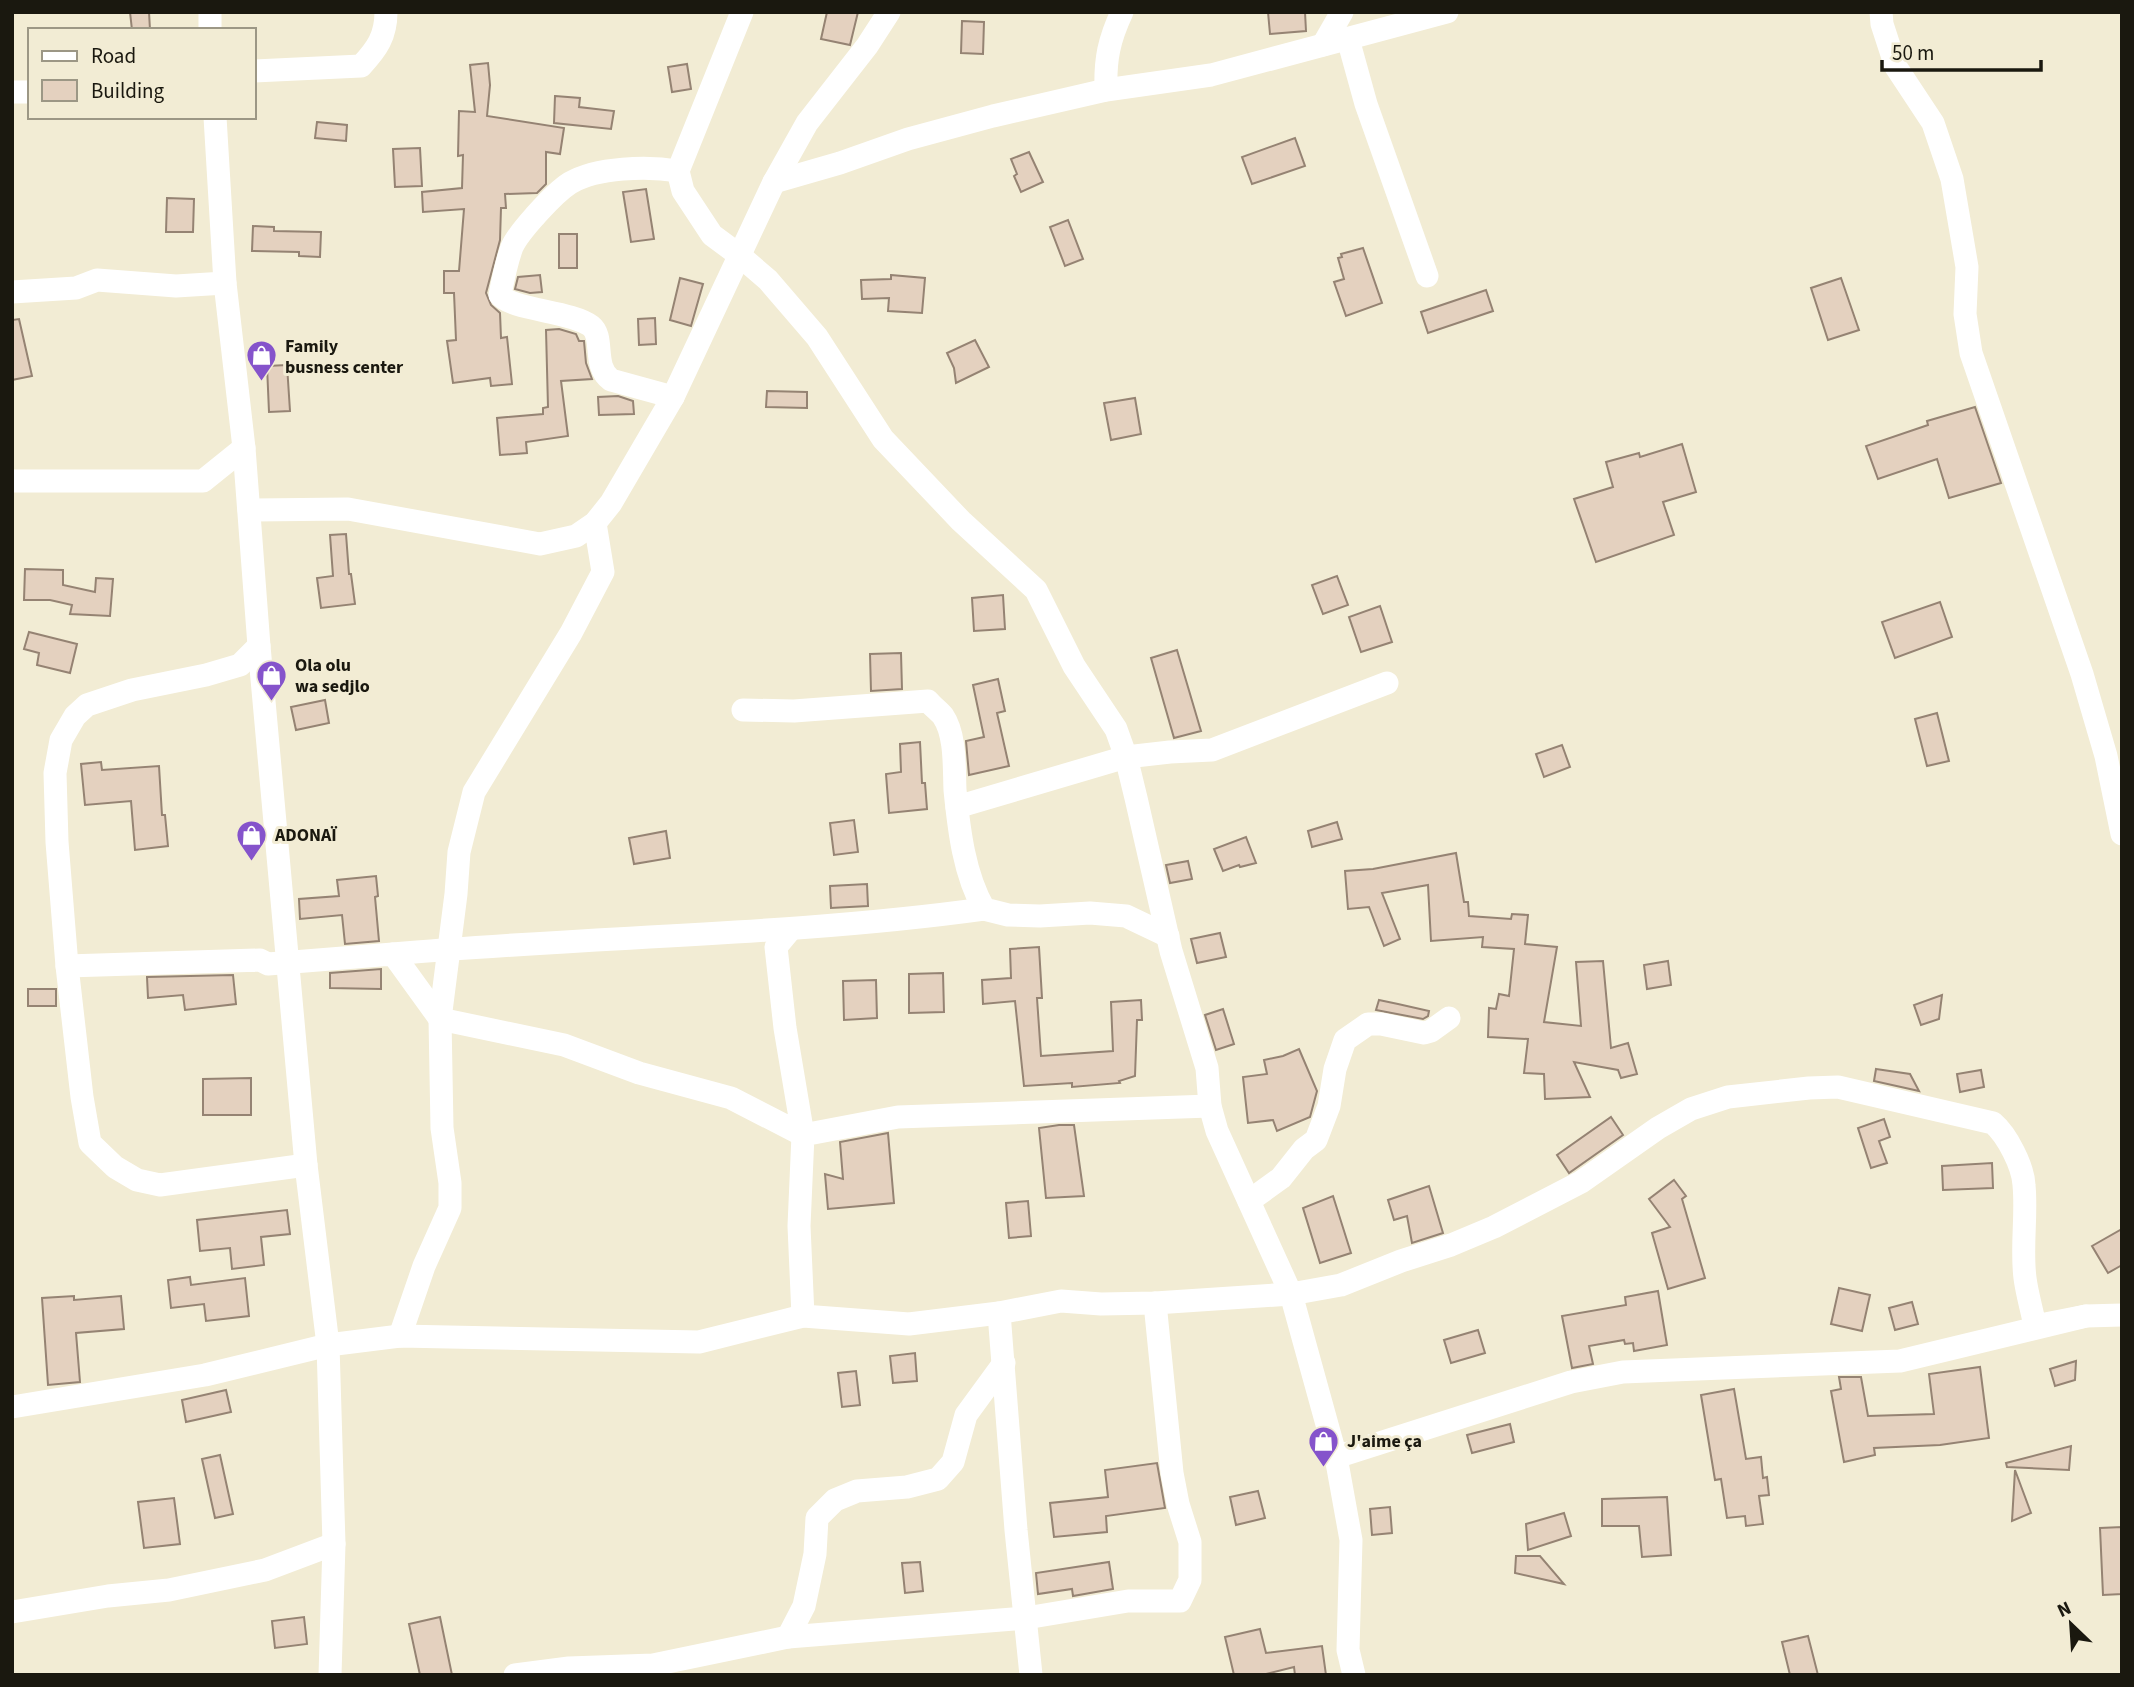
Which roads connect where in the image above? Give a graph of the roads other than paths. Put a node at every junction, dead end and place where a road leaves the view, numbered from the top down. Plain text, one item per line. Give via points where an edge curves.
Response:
1 (386, 12) edge
2 (742, 12) edge
3 (889, 12) edge
4 (1122, 12) edge
5 (1342, 12) edge
6 (1447, 12) edge
7 (1881, 12) edge
8 (1348, 39) junction
9 (1323, 45) junction
10 (256, 71) edge
11 (1106, 90) junction
12 (215, 119) edge
13 (678, 171) junction
14 (774, 181) junction
15 (739, 254) junction
16 (1427, 276) dead end
17 (225, 284) junction
18 (12, 292) edge
19 (673, 397) junction
20 (244, 448) junction
21 (12, 481) edge
22 (203, 481) junction
23 (248, 499) junction
24 (595, 523) junction
25 (259, 646) junction
26 (1387, 683) dead end
27 (743, 710) dead end
28 (1126, 757) junction
29 (957, 807) junction
30 (2122, 834) edge
31 (984, 909) junction
32 (792, 929) junction
33 (1168, 936) junction
34 (449, 949) junction
35 (393, 954) junction
36 (289, 961) junction
37 (66, 966) junction
38 (440, 1018) junction
39 (1449, 1018) dead end
40 (1210, 1106) junction
41 (803, 1135) junction
42 (306, 1166) junction
43 (1249, 1201) junction
44 (1291, 1294) junction
45 (1155, 1303) junction
46 (999, 1313) junction
47 (2122, 1314) edge
48 (803, 1316) junction
49 (2086, 1316) junction
50 (400, 1336) junction
51 (328, 1345) junction
52 (1004, 1363) junction
53 (12, 1407) edge
54 (1336, 1457) junction
55 (334, 1544) junction
56 (12, 1612) edge
57 (1026, 1618) junction
58 (788, 1637) junction
59 (330, 1675) edge
60 (515, 1675) edge
61 (1031, 1675) edge
62 (1353, 1675) edge

1 - 10 street via 378,48 361,66
2 - 13 street
3 - 14 street via 807,123
4 - 11 street via 1105,62
5 - 9 street
6 - 8 street
7 - 30 street via 1896,67 1933,123 1952,179 1967,267 1965,314 1971,353 2082,674
8 - 9 street
8 - 16 street
9 - 11 street via 1211,75
11 - 14 street via 908,139
12 - 17 street
13 - 15 street via 695,213 712,235
13 - 19 street via 656,167 595,174 572,182 552,196 513,244 500,295 589,324 596,334 606,376
14 - 15 street
15 - 19 street
15 - 28 street via 817,337 883,439 961,522 1037,590 1074,666 1116,729
17 - 18 street via 176,286 97,280 76,288
17 - 20 street
19 - 24 street
20 - 22 street
20 - 23 street
21 - 22 street
22 - 23 street
23 - 24 street via 348,509 540,544 576,536
23 - 25 street
24 - 34 street via 604,572 474,792 459,852
25 - 36 street
25 - 37 street via 240,665 132,690 87,705 75,716 61,740 55,773
26 - 28 street via 1212,750
27 - 29 street via 928,701 944,717 951,740
28 - 29 street
28 - 33 street
29 - 31 street via 972,888
31 - 32 street
31 - 33 street via 1009,915 1126,916
32 - 34 street
32 - 41 street via 776,947
33 - 40 street via 1207,1068
34 - 35 street
34 - 38 street
35 - 36 street
35 - 38 street
36 - 37 street
36 - 42 street
37 - 42 street via 90,1143 115,1167 137,1180 160,1185
38 - 41 street via 564,1045 639,1073 731,1098
38 - 50 street via 442,1128 450,1208
39 - 43 street via 1424,1032 1368,1024 1345,1040 1329,1106 1315,1140 1281,1178
40 - 41 street via 898,1117
40 - 43 street
41 - 48 street via 799,1226
42 - 51 street
43 - 44 street
44 - 45 street
44 - 49 street via 1341,1285 1494,1227 1581,1182 1690,1109 1728,1097 1838,1087 1978,1118 2003,1132 2025,1183 2025,1277 2035,1326
44 - 54 street
45 - 46 street via 1061,1301
45 - 57 street via 1172,1473 1189,1542 1190,1580 1180,1601 1128,1601
46 - 48 street via 909,1324
46 - 52 street
47 - 49 street
48 - 50 street via 699,1342
49 - 54 street via 1900,1361 1623,1372 1571,1381
50 - 51 street
51 - 53 street via 205,1375
51 - 55 street
52 - 57 street
52 - 58 street via 966,1415 953,1462 938,1479 858,1491 835,1500 817,1518 804,1606
54 - 62 street via 1351,1540 1348,1650
55 - 56 street via 265,1570 169,1590
55 - 59 street
57 - 58 street
57 - 61 street
58 - 60 street via 653,1665

